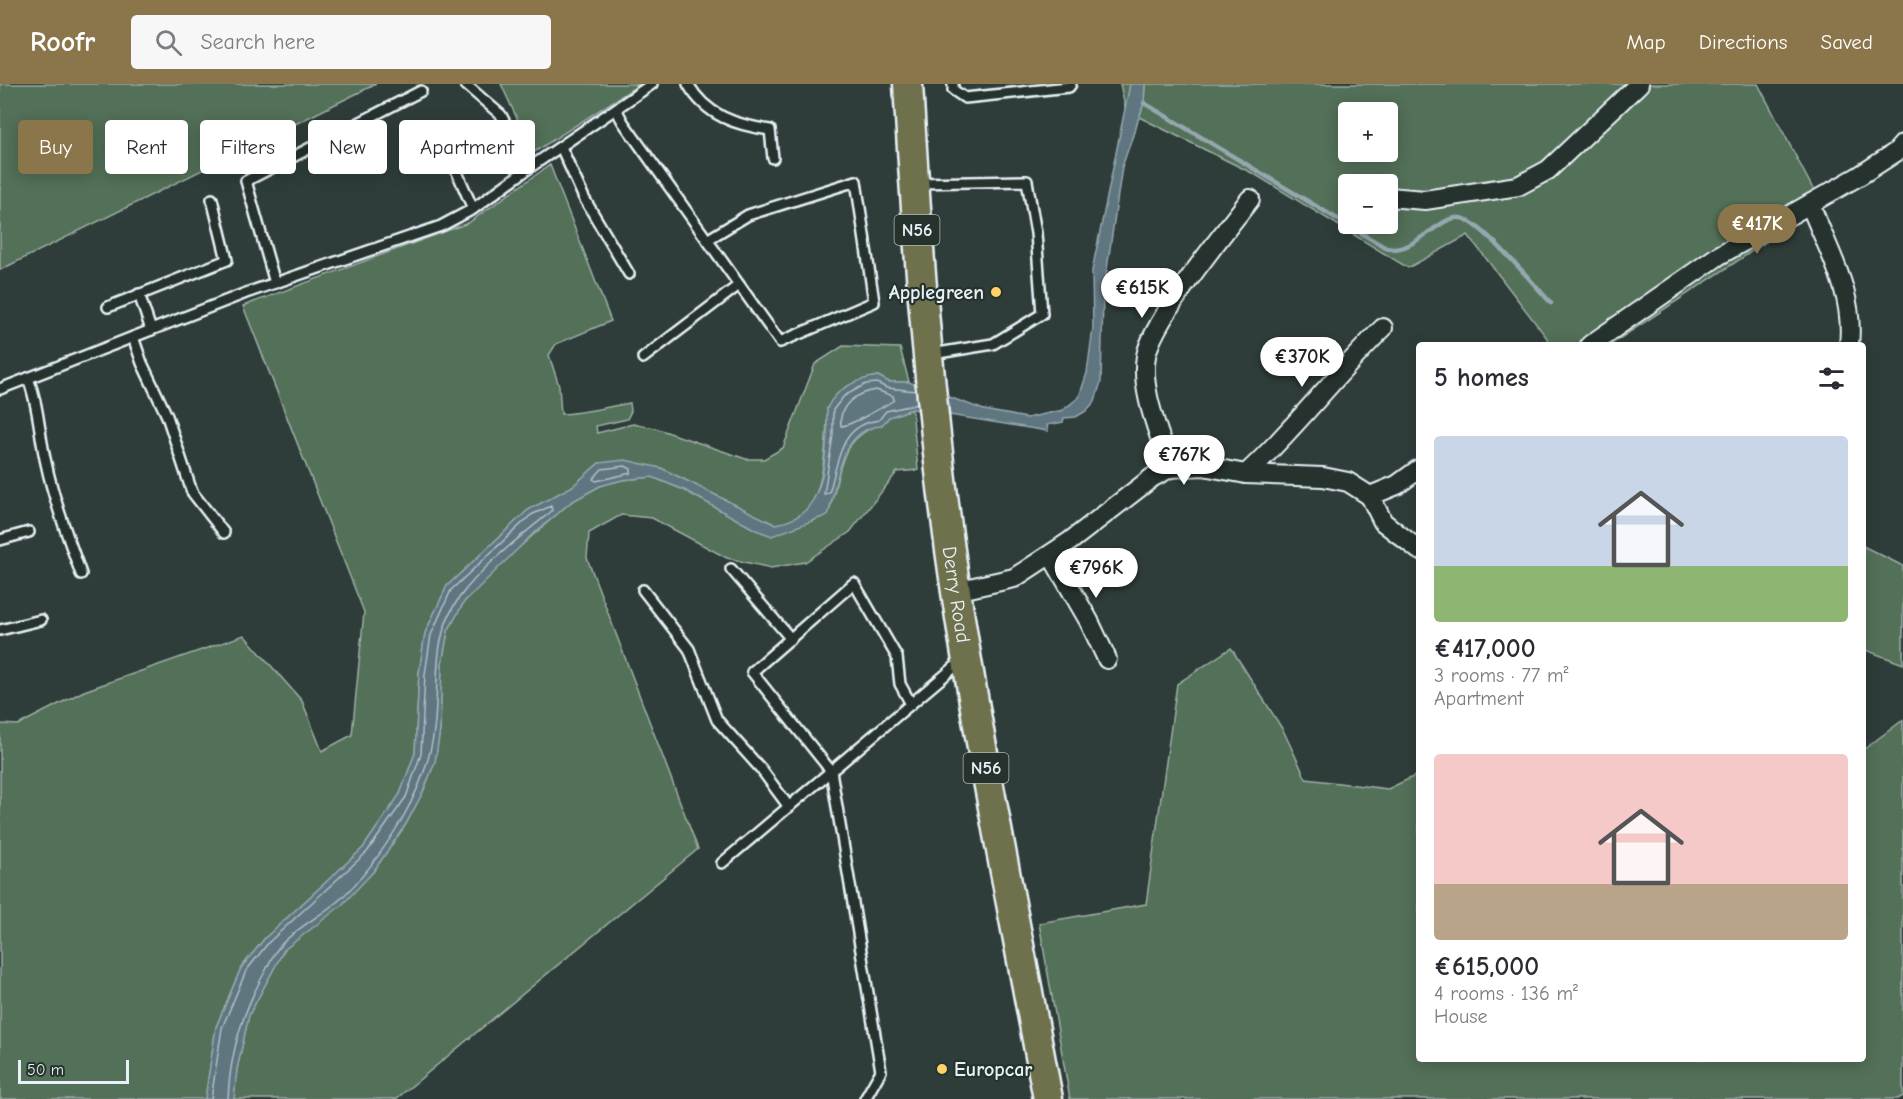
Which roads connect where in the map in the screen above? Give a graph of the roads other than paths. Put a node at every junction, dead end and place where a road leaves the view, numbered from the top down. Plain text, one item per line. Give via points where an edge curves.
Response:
1 (465, 84) edge
2 (652, 84) edge
3 (688, 84) edge
4 (908, 84) edge
5 (952, 84) edge
6 (1071, 84) edge
7 (1638, 84) edge
8 (421, 92) dead end
9 (616, 109) junction
10 (504, 120) edge
11 (1903, 144) edge
12 (561, 147) junction
13 (773, 158) dead end
14 (535, 164) edge
15 (458, 174) edge
16 (521, 174) edge
17 (914, 183) junction
18 (1398, 198) edge
19 (212, 199) dead end
20 (1250, 199) dead end
21 (1810, 204) junction
22 (474, 209) junction
23 (707, 240) junction
24 (629, 274) dead end
25 (275, 283) junction
26 (740, 285) junction
27 (139, 294) junction
28 (108, 306) dead end
29 (1383, 328) dead end
30 (151, 330) junction
31 (133, 337) junction
32 (1594, 342) edge
33 (1849, 342) edge
34 (644, 358) dead end
35 (930, 365) junction
36 (28, 378) junction
37 (0, 388) edge
38 (1170, 468) junction
39 (1416, 471) edge
40 (1246, 474) junction
41 (1370, 496) junction
42 (29, 532) dead end
43 (224, 533) dead end
44 (0, 540) edge
45 (1416, 548) edge
46 (1051, 555) junction
47 (731, 569) dead end
48 (81, 574) dead end
49 (643, 590) dead end
50 (956, 591) junction
51 (41, 620) dead end
52 (0, 630) edge
53 (790, 639) junction
54 (967, 657) junction
55 (1107, 659) dead end
56 (911, 704) junction
57 (831, 771) junction
58 (789, 807) junction
59 (722, 863) dead end
60 (865, 1099) edge
61 (1048, 1099) edge

1 - 10 lane
2 - 9 lane
3 - 13 lane via 701,103 731,123 770,130
4 - 17 main road, Derry Road / N56
5 - 6 lane via 953,90 965,98
7 - 18 street via 1548,170 1518,186 1425,200
8 - 25 lane via 246,181
9 - 12 lane
9 - 23 lane
11 - 21 street
12 - 14 lane
12 - 24 lane via 584,198
15 - 22 lane
16 - 22 lane
17 - 35 main road, Derry Road / N56
17 - 35 lane via 1027,181 1036,233 1042,314 993,344
19 - 27 lane via 227,260
20 - 38 street via 1171,307 1145,357 1147,391
21 - 32 street via 1718,256
21 - 33 street via 1851,311
22 - 25 lane via 416,236 367,249
23 - 26 lane
23 - 26 lane via 748,215 856,181 874,302 780,342
25 - 30 lane
26 - 34 lane
27 - 28 lane
27 - 30 lane
29 - 40 street
30 - 31 lane
31 - 36 lane
31 - 43 lane via 167,416 192,492
35 - 50 main road, Derry Road / N56
36 - 37 lane
36 - 48 lane via 37,400 41,445 50,481
38 - 40 street via 1203,466
38 - 46 street
39 - 41 street via 1397,485
40 - 41 street via 1323,477 1348,482
41 - 45 street via 1383,522
42 - 44 lane
46 - 50 street via 1014,578
46 - 55 street
47 - 53 lane
49 - 58 lane via 689,649 717,720
50 - 54 main road, Derry Road / N56
51 - 52 lane
53 - 56 lane via 854,583 897,657 900,684
53 - 57 lane via 752,672
54 - 56 lane
54 - 61 main road, Derry Road / N56
56 - 57 lane
57 - 58 lane
57 - 60 lane via 881,1071
58 - 59 lane

